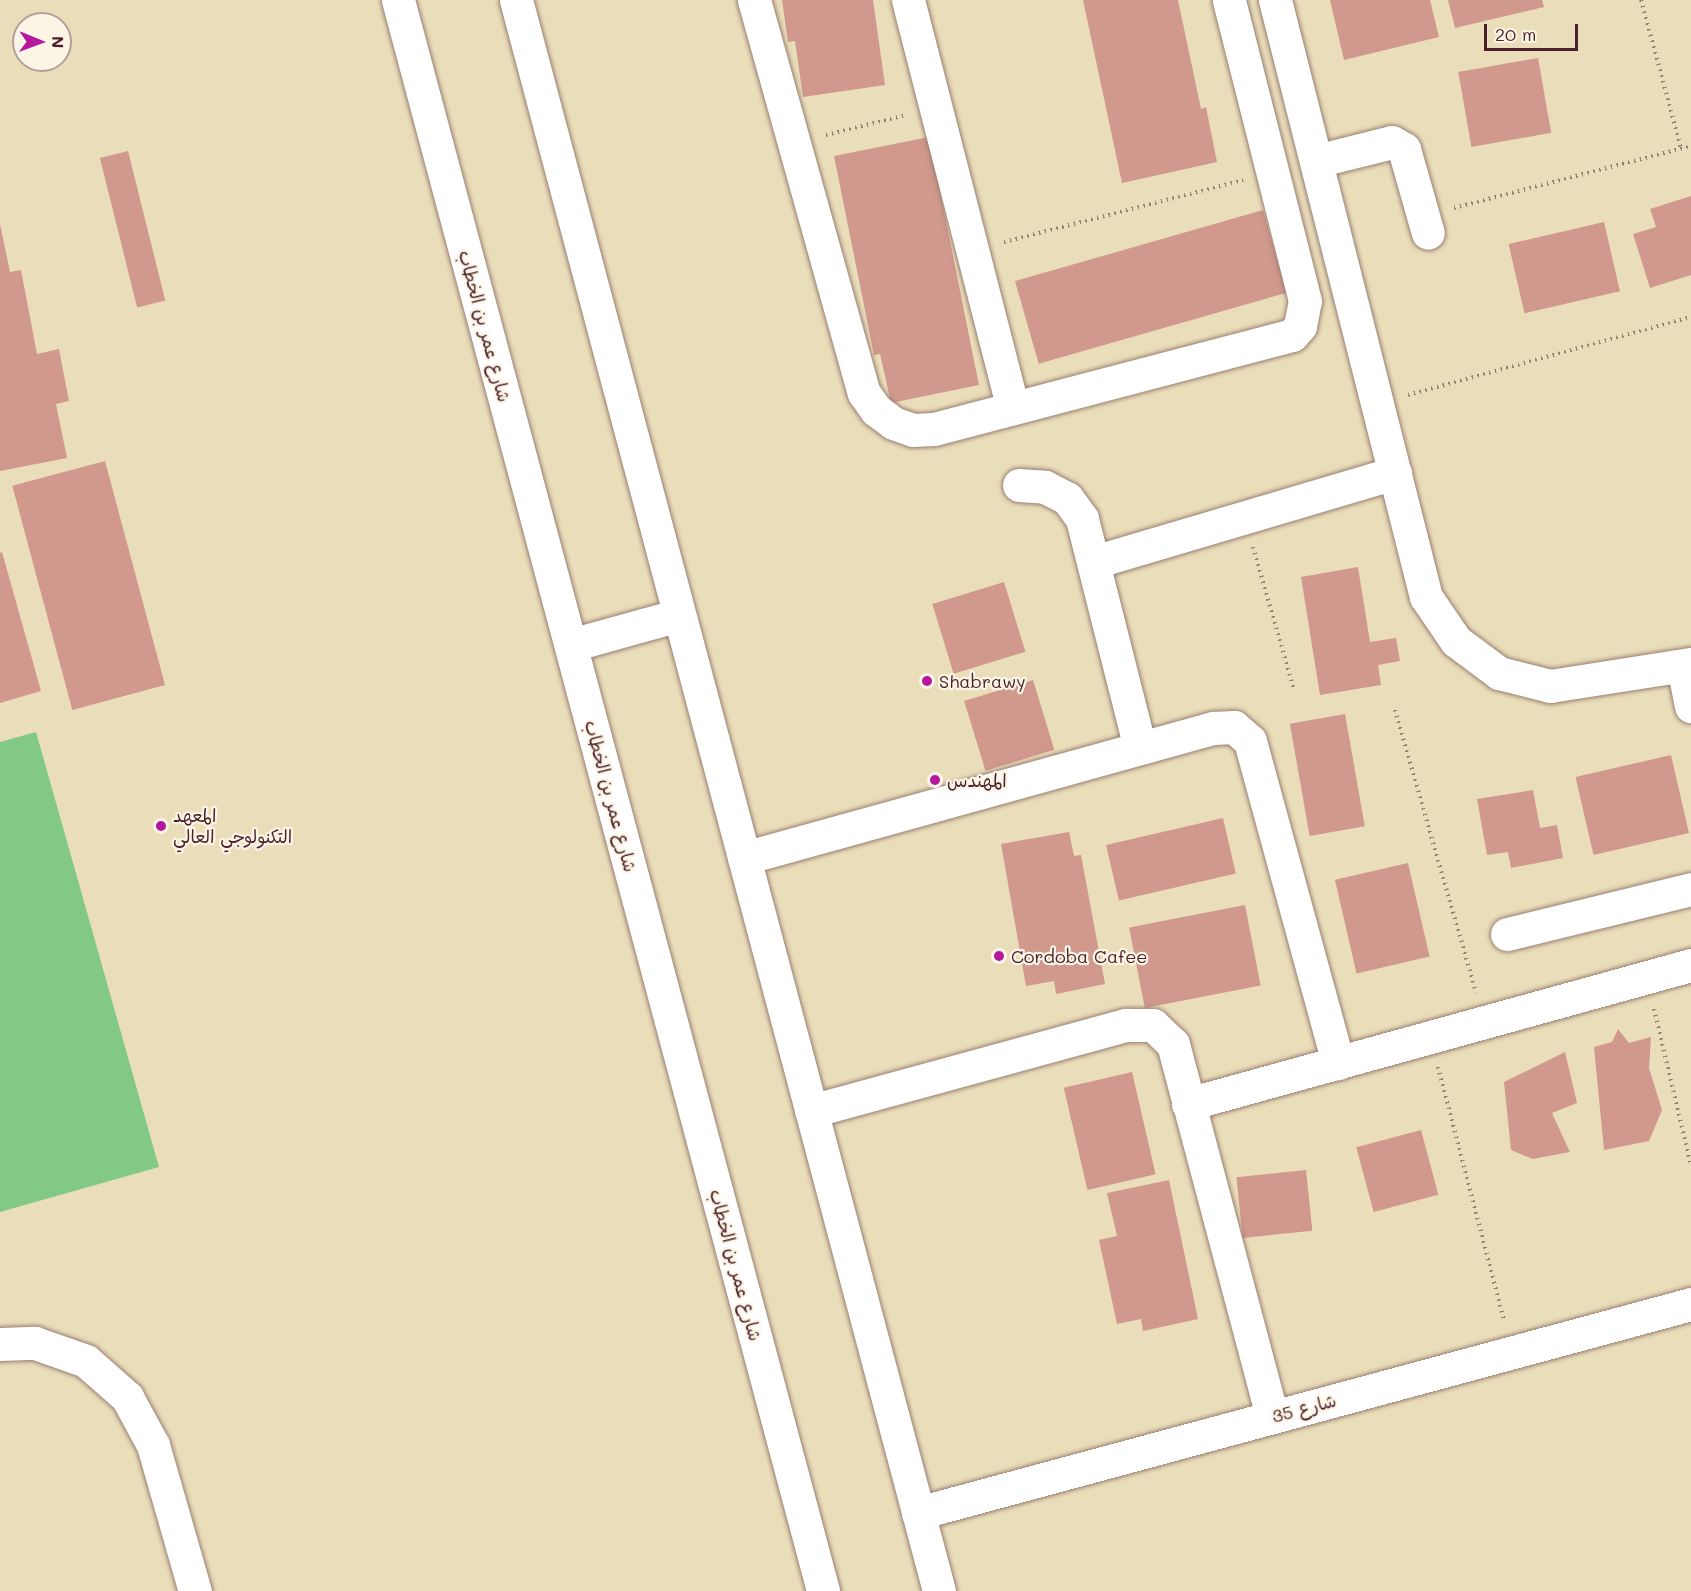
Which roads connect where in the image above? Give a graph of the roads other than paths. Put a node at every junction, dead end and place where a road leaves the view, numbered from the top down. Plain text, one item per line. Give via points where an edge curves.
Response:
1 (398, 0) edge
2 (516, 0) edge
3 (754, 0) edge
4 (908, 0) edge
5 (1229, 0) edge
6 (1275, 0) edge
7 (1316, 161) junction
8 (1426, 224) road end
9 (1013, 408) junction
10 (1395, 474) junction
11 (1019, 485) dead end
12 (1094, 562) junction
13 (679, 615) junction
14 (571, 645) junction
15 (1687, 665) edge
16 (1691, 706) edge
17 (1140, 748) junction
18 (744, 858) junction
19 (1691, 890) edge
20 (1507, 934) dead end
21 (1691, 965) edge
22 (1338, 1063) junction
23 (1188, 1104) junction
24 (811, 1111) junction
25 (1691, 1304) edge
26 (0, 1344) edge
27 (1272, 1417) junction
28 (918, 1513) junction
29 (195, 1591) edge
30 (824, 1591) edge
31 (939, 1591) edge

1 - 14 street, شارع عمر بن الخطاب
2 - 13 street
3 - 9 street via 864,393 876,410 893,423 913,429 934,429
4 - 9 street
5 - 9 street via 1305,301 1305,314 1292,335
6 - 7 street
7 - 8 street via 1392,142 1404,149
7 - 10 street
10 - 12 street
10 - 15 street via 1426,597 1456,641 1499,673 1550,686
11 - 12 street via 1045,486 1067,498 1082,519
12 - 17 street
13 - 14 street
13 - 18 street
14 - 30 street, شارع عمر بن الخطاب
15 - 16 street
17 - 18 street
17 - 22 street via 1223,726 1234,727 1250,741
18 - 24 street
19 - 20 street
21 - 22 street
22 - 23 street
23 - 24 street via 1173,1044 1159,1029 1140,1022
23 - 27 street
24 - 28 street
25 - 27 street, شارع 35
26 - 29 street via 35,1343 86,1361 127,1397 153,1445
27 - 28 street, شارع 35
28 - 31 street

